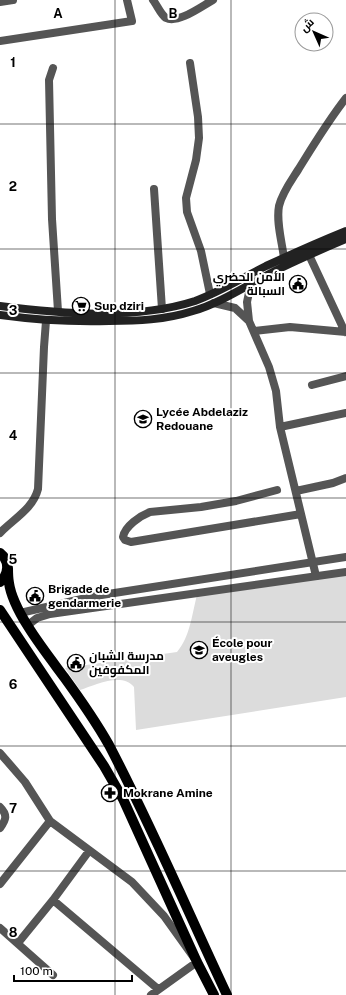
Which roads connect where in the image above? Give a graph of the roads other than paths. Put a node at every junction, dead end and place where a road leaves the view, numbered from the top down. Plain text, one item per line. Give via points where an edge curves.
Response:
1 (13, 0) edge
2 (127, 0) edge
3 (153, 0) edge
4 (213, 0) edge
5 (0, 2) edge
6 (0, 41) edge
7 (190, 63) dead end
8 (53, 68) dead end
9 (346, 98) edge
10 (154, 189) dead end
11 (346, 231) edge
12 (346, 239) edge
13 (309, 255) junction
14 (284, 258) junction
15 (251, 284) junction
16 (210, 294) junction
17 (214, 303) junction
18 (0, 306) edge
19 (162, 309) junction
20 (58, 311) junction
21 (0, 315) edge
22 (46, 321) junction
23 (248, 321) junction
24 (254, 331) junction
25 (346, 332) edge
26 (346, 376) edge
27 (312, 385) dead end
28 (346, 413) edge
29 (280, 427) junction
30 (346, 478) edge
31 (277, 490) dead end
32 (296, 491) junction
33 (301, 514) junction
34 (0, 533) edge
35 (0, 553) edge
36 (346, 557) edge
37 (313, 562) junction
38 (8, 568) junction
39 (346, 572) edge
40 (316, 576) junction
41 (0, 582) edge
42 (0, 610) edge
43 (20, 612) junction
44 (28, 625) junction
45 (0, 753) edge
46 (0, 807) edge
47 (50, 821) junction
48 (0, 828) edge
49 (89, 852) junction
50 (0, 884) edge
51 (53, 900) junction
52 (0, 928) edge
53 (18, 943) junction
54 (197, 962) junction
55 (53, 975) dead end
56 (158, 989) junction
57 (151, 995) edge
58 (214, 995) edge
59 (227, 995) edge

1 - 5 street
2 - 6 street via 132,21
3 - 4 street via 166,17 173,19 184,16
7 - 16 street via 199,138 195,166 186,198 187,212
8 - 20 street via 49,80 52,219
9 - 14 street via 309,151 279,206
10 - 19 street
11 - 14 main road
12 - 13 main road
13 - 15 main road
13 - 25 street
14 - 16 main road
15 - 17 main road
15 - 23 street via 247,302
16 - 19 main road via 196,301
17 - 22 main road via 172,317 140,321
17 - 23 street via 235,308
18 - 20 main road
19 - 20 main road via 109,313
21 - 22 main road
22 - 34 street via 38,489 24,512
23 - 24 street
24 - 25 street via 290,327
24 - 29 street via 276,391
26 - 27 street
28 - 29 street
29 - 32 street
30 - 32 street
31 - 33 street via 236,501 150,512 127,528 123,537 131,542
32 - 33 street
33 - 37 street
35 - 38 main road
36 - 37 street
37 - 40 street
37 - 43 street via 95,596
38 - 41 main road
38 - 43 main road via 9,584
39 - 40 street
40 - 44 street via 50,614
42 - 54 main road via 104,766 123,799
43 - 44 main road
44 - 59 main road via 108,745 156,839
45 - 47 street via 25,782
46 - 48 street via 6,815 6,820
47 - 49 street
47 - 50 street
49 - 51 street
49 - 54 street via 132,882 164,916
51 - 53 street
51 - 56 street
52 - 53 street
53 - 55 street
54 - 56 street
54 - 58 main road
56 - 57 street

